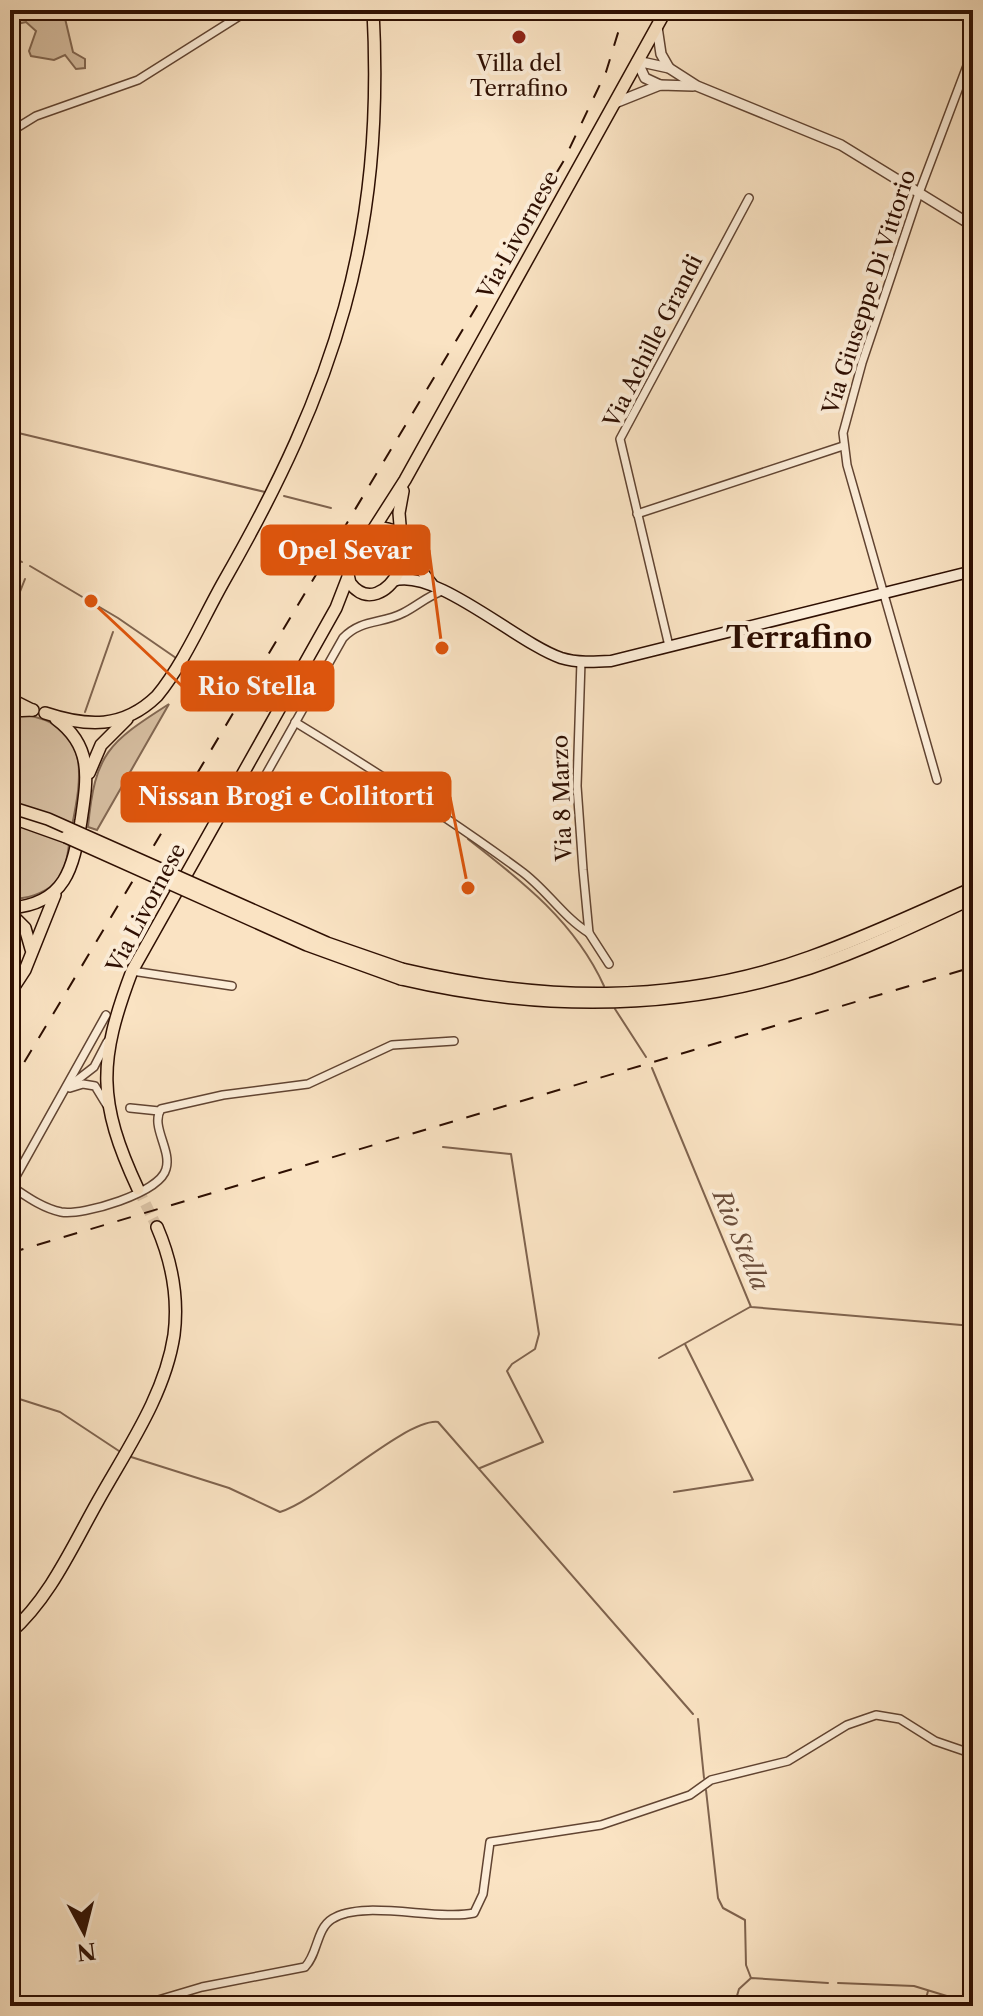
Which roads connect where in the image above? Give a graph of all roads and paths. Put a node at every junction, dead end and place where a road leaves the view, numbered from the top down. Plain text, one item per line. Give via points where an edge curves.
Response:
1 (249, 10) edge
2 (373, 10) edge
3 (666, 10) edge
4 (657, 27) junction
5 (973, 50) edge
6 (637, 61) junction
7 (669, 68) junction
8 (660, 85) junction
9 (697, 86) junction
10 (615, 103) junction
11 (10, 132) edge
12 (919, 193) junction
13 (749, 198) dead end
14 (973, 226) edge
15 (843, 446) junction
16 (405, 480) junction
17 (637, 514) junction
18 (373, 530) junction
19 (401, 537) junction
20 (406, 551) junction
21 (973, 571) edge
22 (348, 577) junction
23 (393, 581) junction
24 (419, 581) junction
25 (438, 588) junction
26 (885, 593) junction
27 (364, 594) junction
28 (420, 598) junction
29 (336, 608) junction
30 (669, 646) junction
31 (581, 661) junction
32 (10, 699) edge
33 (32, 710) junction
34 (10, 711) edge
35 (45, 713) junction
36 (131, 715) junction
37 (295, 722) junction
38 (88, 778) junction
39 (937, 780) dead end
40 (10, 807) edge
41 (247, 808) dead end
42 (10, 817) edge
43 (59, 887) junction
44 (973, 888) edge
45 (973, 898) edge
46 (10, 911) edge
47 (589, 933) junction
48 (31, 955) junction
49 (609, 964) dead end
50 (132, 971) junction
51 (401, 974) junction
52 (232, 986) dead end
53 (10, 993) edge
54 (110, 1022) junction
55 (454, 1041) dead end
56 (65, 1091) junction
57 (130, 1108) dead end
58 (109, 1111) junction
59 (159, 1111) junction
60 (10, 1187) edge
61 (138, 1189) tunnel mouth
62 (157, 1227) tunnel mouth
63 (10, 1633) edge
64 (973, 1754) edge
65 (138, 2006) edge

1 - 11 street via 138,80 36,116
2 - 36 main road via 376,83 370,188 338,335 295,450 268,505 157,696
3 - 4 main road, Via Livornese
4 - 6 main road, Via Livornese
4 - 7 street
5 - 12 street, Via Giuseppe Di Vittorio
6 - 7 street
6 - 8 street via 645,78
6 - 10 main road, Via Livornese
7 - 9 street
8 - 9 street
8 - 10 street
9 - 12 street via 841,145
10 - 16 main road, Via Livornese
12 - 14 street
12 - 15 street, Via Giuseppe Di Vittorio via 862,363
13 - 17 street, Via Achille Grandi via 621,433
15 - 17 street
15 - 26 street, Via Giuseppe Di Vittorio
16 - 18 main road, Via Livornese
16 - 19 main road, Via Livornese
17 - 30 street, Via Achille Grandi
18 - 19 main road via 388,529
18 - 22 main road, Via Livornese via 348,564
19 - 20 main road, Via Livornese
20 - 23 main road
20 - 25 main road
21 - 26 main road
22 - 27 main road
22 - 29 main road, Via Livornese
23 - 24 main road
23 - 27 main road via 378,594
24 - 25 main road
24 - 28 street
25 - 28 street
25 - 31 main road via 539,648
26 - 30 main road
26 - 39 street, Via Giuseppe Di Vittorio
27 - 29 main road
28 - 37 street via 400,615 361,624 349,633
29 - 50 main road, Via Livornese
30 - 31 main road via 611,661
31 - 47 street, Via 8 Marzo via 577,786
32 - 33 main road
33 - 34 main road
33 - 35 main road
35 - 36 main road via 96,725
35 - 38 main road via 78,741
36 - 38 main road via 101,745
37 - 41 street
37 - 47 street via 503,857
38 - 43 main road via 74,860
40 - 51 main road, bridge
42 - 51 main road, bridge via 321,951
43 - 46 main road via 36,903
43 - 48 main road
44 - 51 main road via 808,958 688,988 617,995 533,993
45 - 51 main road via 811,967 721,991 636,1003 507,999
46 - 48 main road via 28,932
47 - 49 street
48 - 53 main road
50 - 52 street
50 - 54 main road, Via Livornese
54 - 56 street, Via Livornese
54 - 56 street, Via Livornese via 94,1067
54 - 58 main road
55 - 59 street via 392,1045 308,1084 223,1095
56 - 58 street via 79,1084 95,1086
56 - 60 street, Via Livornese
57 - 59 street
58 - 61 main road
59 - 60 street via 167,1166 148,1190 67,1213
62 - 63 main road via 174,1281 174,1336 162,1381 51,1585
64 - 65 street via 935,1741 900,1719 862,1718 788,1761 711,1780 690,1795 601,1825 490,1842 483,1894 474,1913 339,1916 326,1924 305,1967

